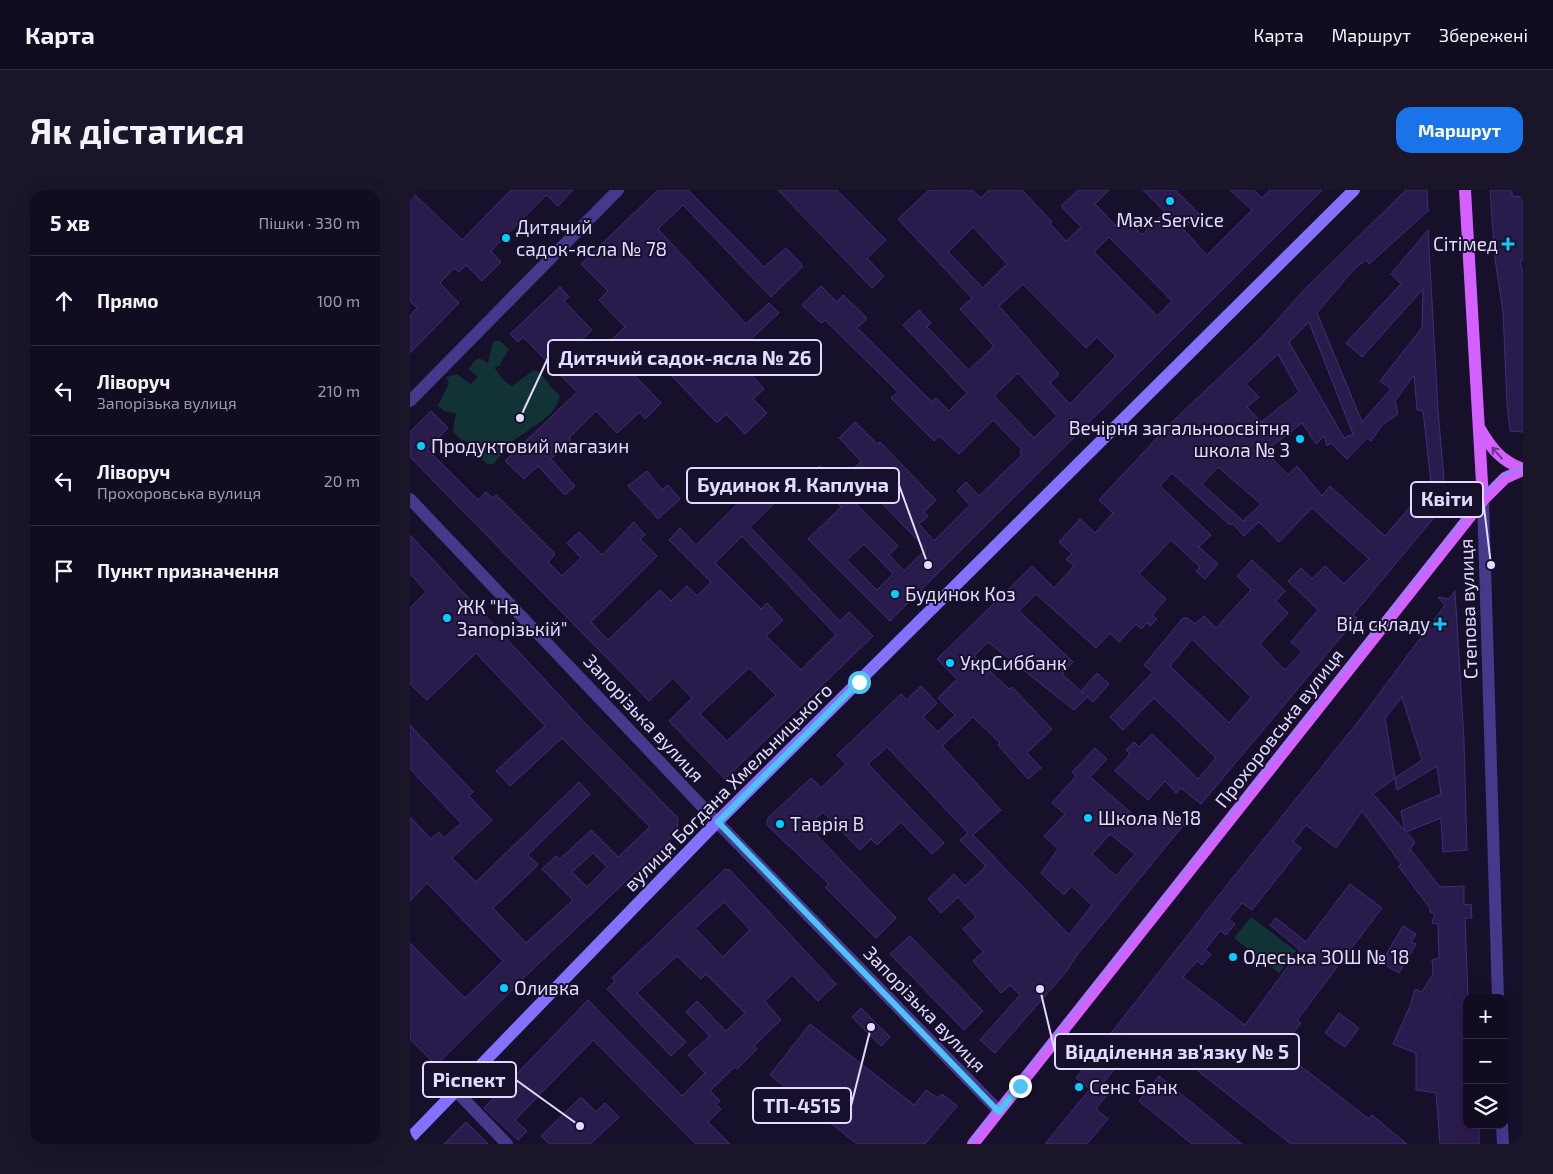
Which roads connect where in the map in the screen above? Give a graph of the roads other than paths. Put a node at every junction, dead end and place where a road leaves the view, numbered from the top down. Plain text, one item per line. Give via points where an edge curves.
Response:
1 (618, 190) edge
2 (1354, 190) edge
3 (1465, 190) edge
4 (410, 401) edge
5 (1479, 426) junction
6 (1523, 469) edge
7 (410, 499) edge
8 (1483, 500) junction
9 (718, 822) junction
10 (1498, 994) edge
11 (457, 1092) junction
12 (999, 1112) junction
13 (1502, 1129) edge
14 (410, 1138) edge
15 (507, 1144) edge
16 (973, 1144) edge
17 (1503, 1144) edge

1 - 4 street
2 - 9 main road, вулиця Богдана Хмельницького
3 - 5 main road, Степова вулиця
6 -> 5 main road via 1498,455
5 - 8 main road, Степова вулиця
6 - 8 main road, Прохоровська вулиця via 1505,478
7 - 9 street, Запорізька вулиця
8 - 10 street, Степова вулиця
8 - 12 main road, Прохоровська вулиця
9 - 11 main road, вулиця Богдана Хмельницького
9 - 12 street, Запорізька вулиця
11 - 14 main road, вулиця Богдана Хмельницького
11 - 15 street
12 - 16 main road, Прохоровська вулиця
13 - 17 street

